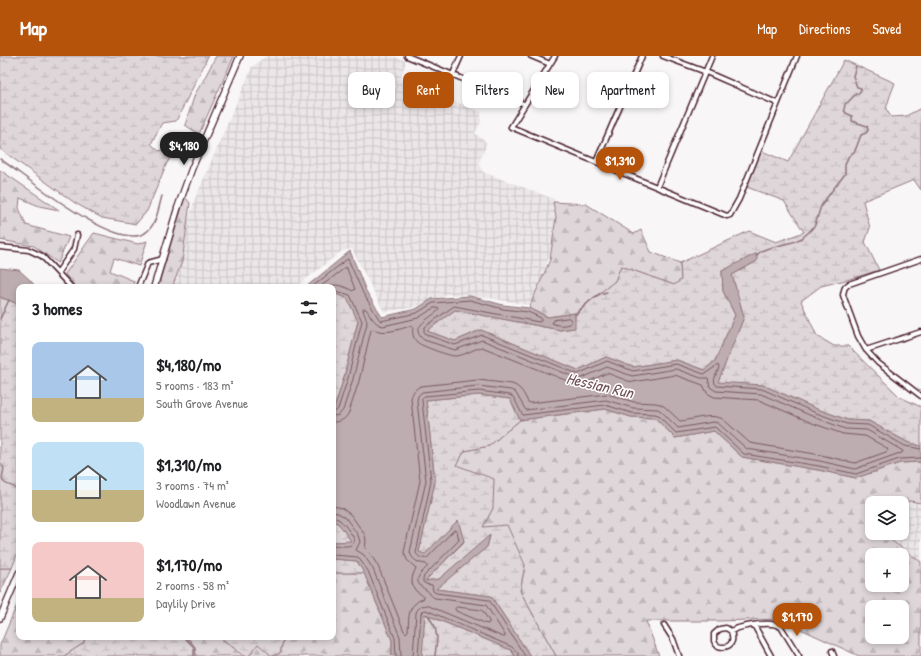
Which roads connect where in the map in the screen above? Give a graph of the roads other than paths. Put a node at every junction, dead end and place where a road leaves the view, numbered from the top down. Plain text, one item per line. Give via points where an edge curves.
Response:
1 (240, 56) edge
2 (407, 56) edge
3 (461, 56) edge
4 (531, 56) edge
5 (555, 56) edge
6 (642, 56) edge
7 (663, 56) edge
8 (712, 56) edge
9 (797, 56) edge
10 (550, 64) junction
11 (448, 72) edge
12 (454, 72) edge
13 (706, 72) junction
14 (454, 74) edge
15 (777, 103) junction
16 (524, 104) junction
17 (596, 162) junction
18 (657, 187) junction
19 (77, 235) dead end
20 (0, 247) edge
21 (163, 259) junction
22 (921, 259) edge
23 (58, 272) junction
24 (68, 284) edge
25 (139, 284) edge
26 (155, 284) edge
27 (921, 332) edge
28 (866, 350) junction
29 (921, 396) edge
30 (16, 580) edge
31 (0, 618) edge
32 (664, 625) dead end
33 (754, 625) junction
34 (731, 631) junction
35 (832, 651) dead end
36 (679, 656) edge
37 (771, 656) edge
38 (799, 656) edge
39 (834, 656) edge

1 - 21 main road via 192,168
2 - 11 street
3 - 12 street
4 - 10 street
5 - 10 street
6 - 17 street
7 - 13 street
8 - 13 street
9 - 15 street
10 - 16 street
13 - 15 street
13 - 18 street
14 - 16 street
15 - 18 street via 739,199 730,215 727,216
16 - 17 street via 511,126
17 - 18 street
19 - 23 street via 74,249
20 - 23 street via 37,253
21 - 25 street via 148,263
21 - 26 main road
22 - 28 street via 845,286 843,295
23 - 24 street
27 - 28 street
28 - 29 street via 878,363
30 - 31 main road
32 - 36 street via 673,639
33 - 34 street
33 - 37 street
33 - 38 street via 772,624 781,627
34 - 34 street via 730,645 719,647 714,640 714,634 720,629 726,628
35 - 39 street

